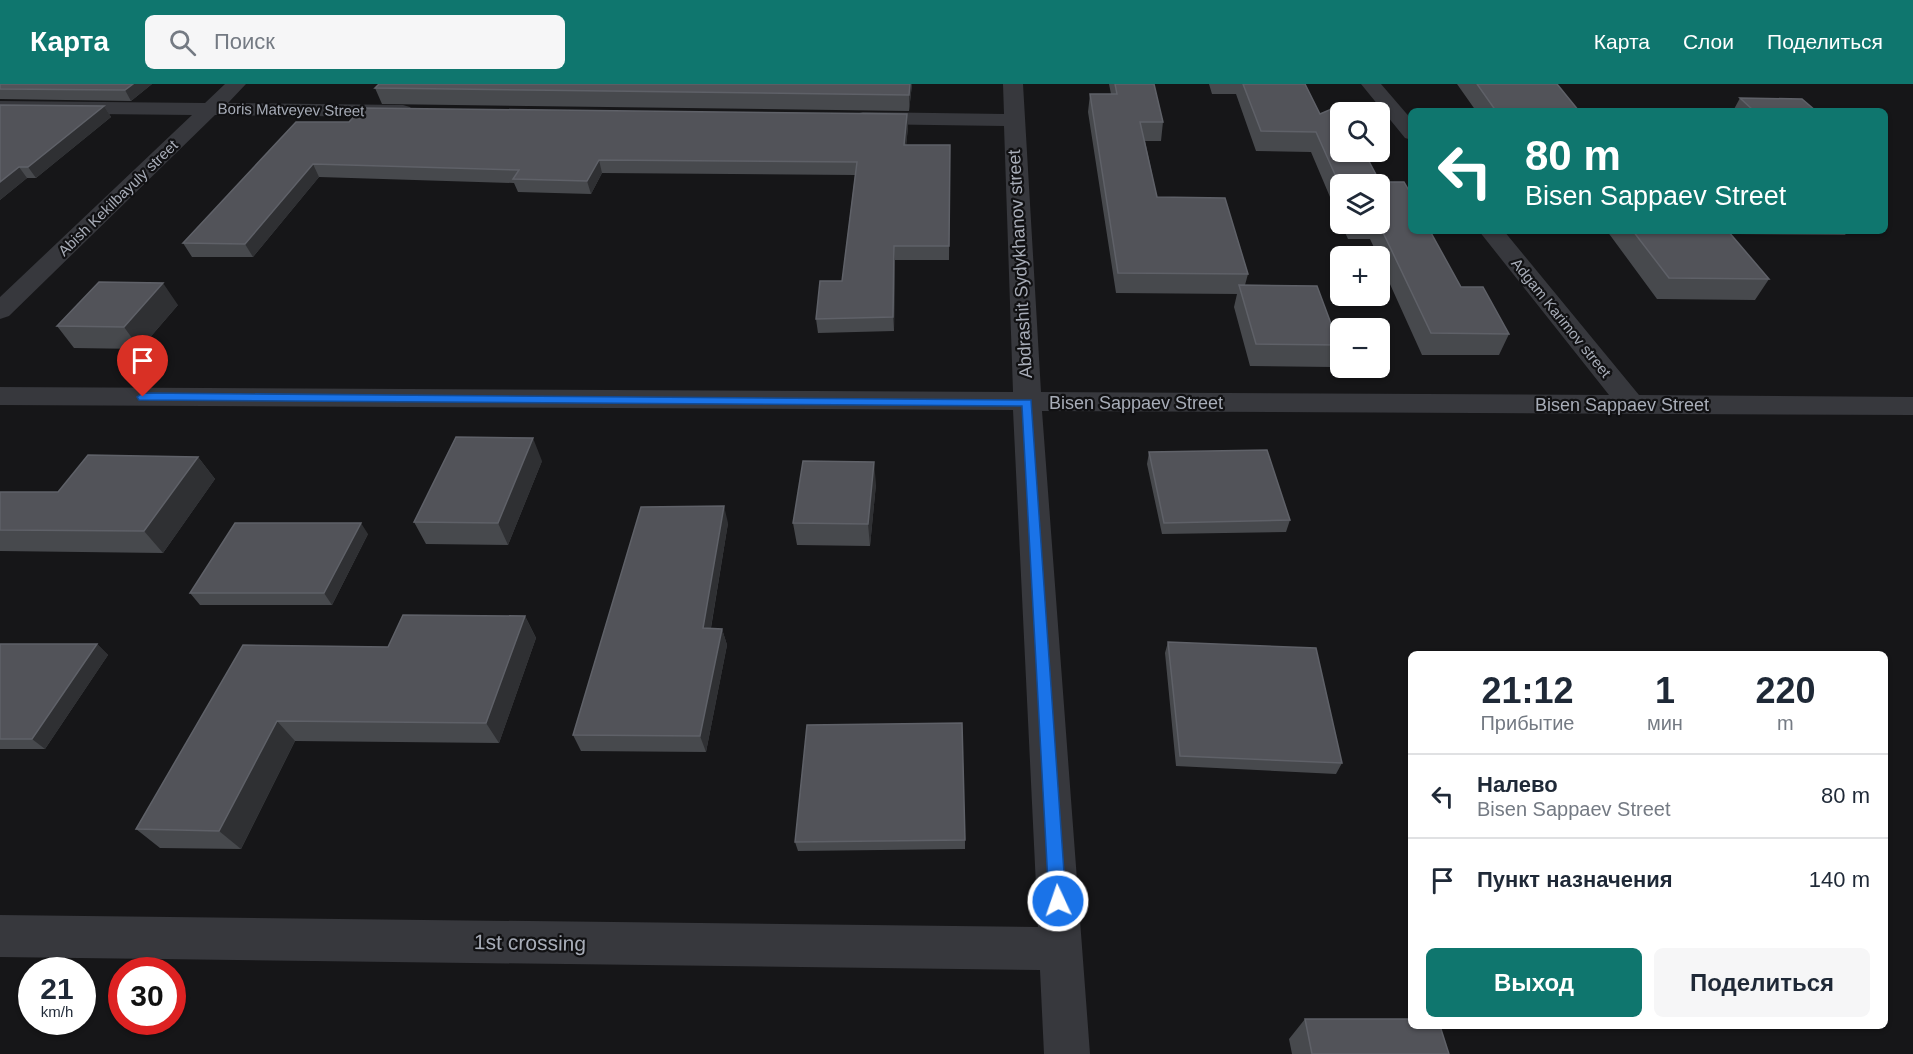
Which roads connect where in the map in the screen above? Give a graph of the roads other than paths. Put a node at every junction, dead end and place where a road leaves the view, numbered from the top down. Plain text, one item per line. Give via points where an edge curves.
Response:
1 (236, 84) edge
2 (1013, 84) edge
3 (1371, 84) edge
4 (0, 107) edge
5 (211, 109) junction
6 (426, 112) edge
7 (846, 118) edge
8 (1013, 120) junction
9 (1408, 129) edge
10 (1493, 234) edge
11 (0, 311) edge
12 (0, 396) edge
13 (1027, 402) junction
14 (1632, 405) junction
15 (1913, 406) edge
16 (0, 936) edge
17 (1060, 949) junction
18 (1067, 1054) edge

1 - 5 street, Abish Kekilbayuly street
2 - 8 street, Abdrashit Sydykhanov street
3 - 9 street
4 - 5 street, Boris Matveyev Street
5 - 6 street, Boris Matveyev Street
5 - 11 street, Abish Kekilbayuly street
7 - 8 street
8 - 13 street, Abdrashit Sydykhanov street
10 - 14 street, Adgam Karimov street
12 - 13 street, Bisen Sappaev Street
13 - 14 street, Bisen Sappaev Street
13 - 17 street, Abdrashit Sydykhanov street
14 - 15 street, Bisen Sappaev Street
16 - 17 street, 1st crossing
17 - 18 street, Abdrashit Sydykhanov street

